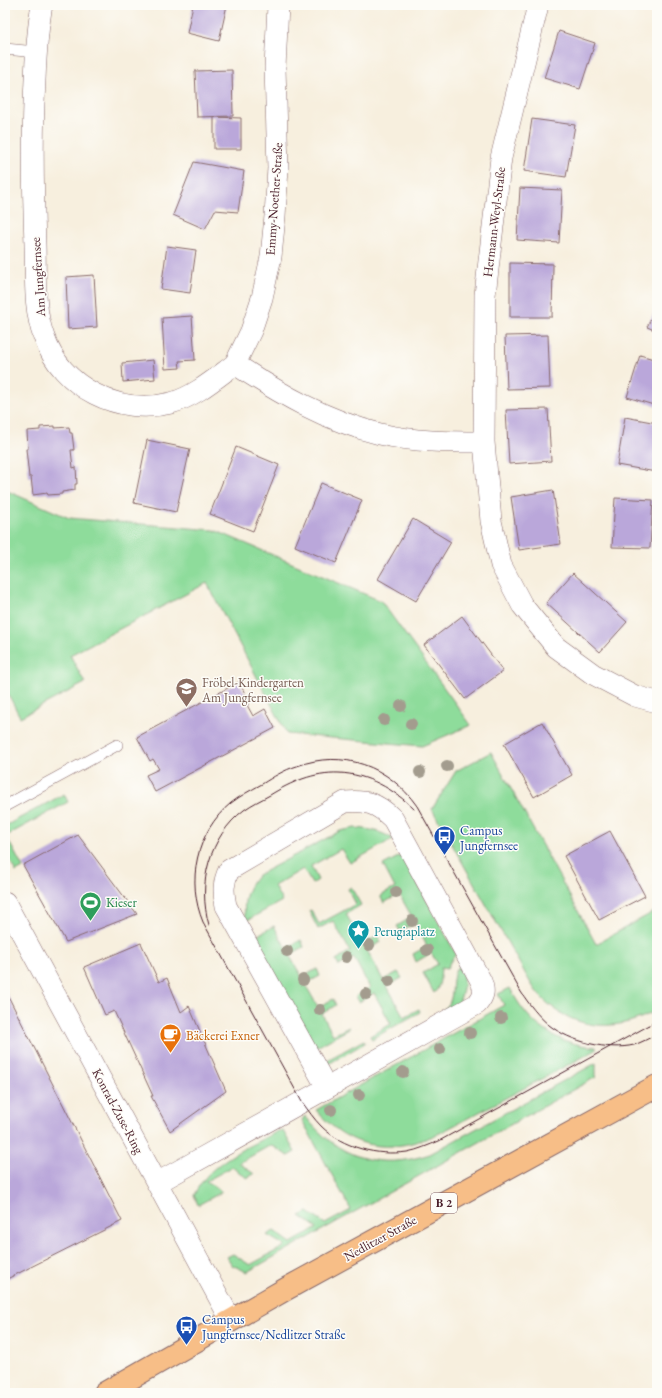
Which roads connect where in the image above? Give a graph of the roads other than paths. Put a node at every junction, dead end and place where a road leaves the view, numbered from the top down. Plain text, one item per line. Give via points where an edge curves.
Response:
1 (42, 5) edge
2 (278, 5) edge
3 (538, 5) edge
4 (5, 49) edge
5 (36, 52) junction
6 (235, 364) junction
7 (484, 442) junction
8 (657, 702) edge
9 (117, 745) dead end
10 (5, 806) edge
11 (5, 902) edge
12 (657, 1086) edge
13 (327, 1088) junction
14 (157, 1183) junction
15 (231, 1320) junction
16 (104, 1393) edge

1 - 5 street, Am Jungfernsee
2 - 6 street, Emmy-Noether-Straße via 275,68 278,168 271,258 258,311
3 - 7 street, Hermann-Weyl-Straße via 501,158 485,295
4 - 5 lane
5 - 6 street, Am Jungfernsee via 33,127 38,309 43,337 55,360 74,381 94,395 119,404 145,407 172,403 199,390
6 - 7 street via 270,387 330,418 366,430 434,442
7 - 8 street, Hermann-Weyl-Straße via 491,521 501,565 522,605 556,647 594,674 635,696
9 - 10 lane
11 - 14 street, Konrad-Zuse-Ring
12 - 15 main road, Nedlitzer Straße / B 2
13 - 13 street via 477,1004 484,990 393,819 380,808 358,801 345,802 229,870 223,894 226,906
13 - 14 street
14 - 15 street, Konrad-Zuse-Ring
15 - 16 main road, Nedlitzer Straße / B 2

